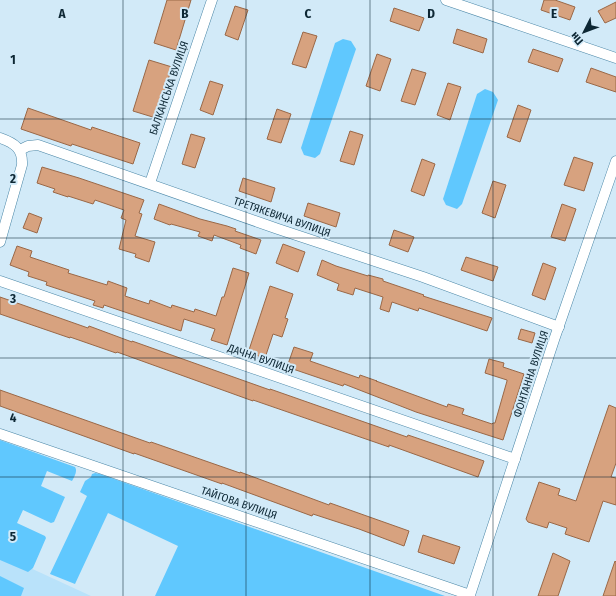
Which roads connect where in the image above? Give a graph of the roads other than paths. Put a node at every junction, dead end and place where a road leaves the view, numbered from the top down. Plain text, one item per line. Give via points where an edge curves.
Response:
1 (212, 0) edge
2 (446, 0) edge
3 (616, 58) edge
4 (0, 138) edge
5 (20, 150) junction
6 (616, 161) edge
7 (150, 183) junction
8 (0, 242) edge
9 (0, 281) edge
10 (559, 327) junction
11 (0, 434) edge
12 (515, 459) junction
13 (470, 595) joint

1 - 7 street, БАЛКАНСЬКА ВУЛИЦЯ
2 - 3 street
4 - 5 street via 13,143
5 - 7 street, ТРЕТЯКЕВИЧА ВУЛИЦЯ via 38,145
5 - 8 street via 22,165
6 - 10 street, ФОНТАННА ВУЛИЦЯ
7 - 10 street, ТРЕТЯКЕВИЧА ВУЛИЦЯ
9 - 12 street, ДАЧНА ВУЛИЦЯ
10 - 12 street, ФОНТАННА ВУЛИЦЯ
11 - 13 street, ТАЙГОВА ВУЛИЦЯ
12 - 13 street, ФОНТАННА ВУЛИЦЯ

